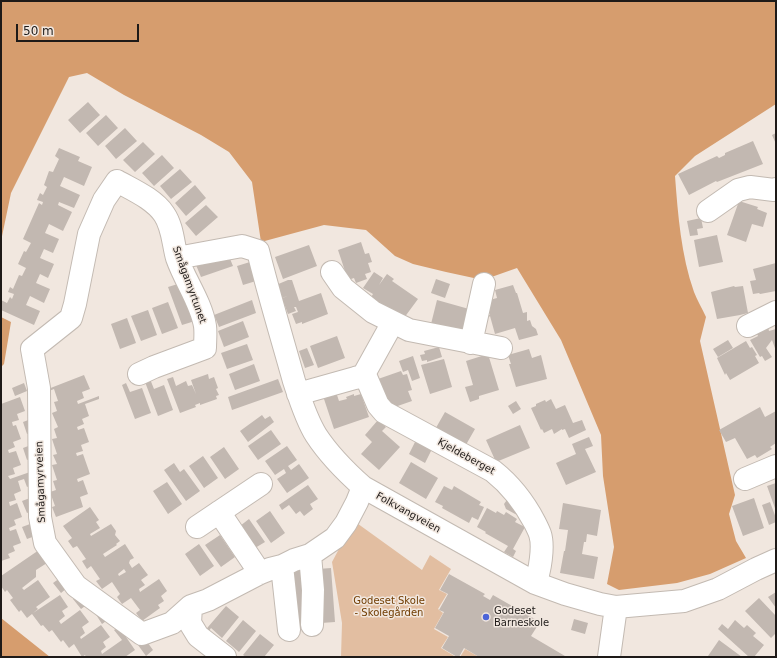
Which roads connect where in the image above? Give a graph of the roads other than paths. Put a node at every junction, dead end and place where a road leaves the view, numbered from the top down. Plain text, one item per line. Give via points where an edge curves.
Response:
1 (776, 189) edge
2 (708, 211) dead end
3 (177, 258) junction
4 (332, 272) dead end
5 (484, 284) dead end
6 (776, 312) edge
7 (393, 322) junction
8 (748, 326) dead end
9 (471, 343) junction
10 (501, 348) dead end
11 (32, 349) joint
12 (139, 374) dead end
13 (363, 376) junction
14 (298, 394) junction
15 (776, 466) edge
16 (744, 479) dead end
17 (260, 484) dead end
18 (363, 487) junction
19 (219, 512) junction
20 (197, 526) dead end
21 (310, 555) junction
22 (776, 560) edge
23 (282, 566) junction
24 (260, 573) junction
25 (535, 583) junction
26 (191, 606) junction
27 (616, 607) junction
28 (312, 625) dead end
29 (289, 630) dead end
30 (225, 657) edge
31 (609, 657) edge

1 - 2 street via 750,187 738,190
3 - 11 street, Smågamyrtunet via 165,215 157,205 117,181 104,200 89,234 71,318
3 - 12 street, Smågamyrtunet via 200,309 205,327 205,348
3 - 14 street, Folkvangveien via 242,246 258,251
4 - 7 street via 349,293 373,312
5 - 9 street
6 - 8 street
7 - 9 street via 409,330
7 - 13 street
9 - 10 street
11 - 26 street, Smågamyrveien via 39,388 40,517 45,542 76,586 142,634 172,623
13 - 14 street
13 - 25 street, Kjeldeberget via 366,377 378,405 384,412 493,471 507,482 527,507 541,535 541,555
14 - 18 street, Folkvangveien via 315,434 345,472
15 - 16 street
17 - 19 street
18 - 21 street, Smågamyrveien via 346,523 335,538
18 - 25 street, Folkvangveien
19 - 20 street
19 - 24 street
21 - 23 street, Smågamyrveien
21 - 28 street
22 - 27 street, Folkvangveien via 718,589 684,601
23 - 24 street, Smågamyrveien
23 - 29 street
24 - 26 street, Smågamyrveien
25 - 27 street, Folkvangveien
26 - 30 street via 190,623 198,636
27 - 31 street

